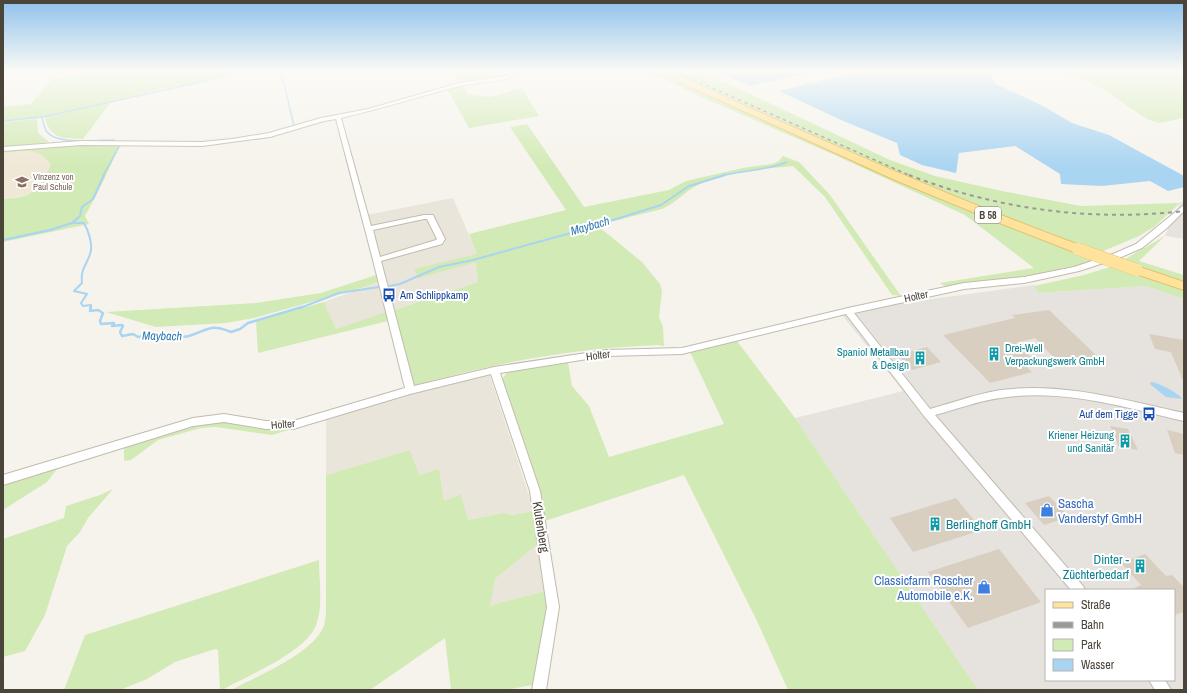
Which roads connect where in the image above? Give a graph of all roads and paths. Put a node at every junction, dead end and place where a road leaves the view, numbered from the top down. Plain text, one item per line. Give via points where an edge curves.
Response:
1 (389, 103) edge
2 (732, 103) edge
3 (338, 117) junction
4 (3, 149) edge
5 (1184, 207) edge
6 (368, 229) junction
7 (377, 260) junction
8 (1184, 286) edge
9 (848, 311) junction
10 (494, 370) junction
11 (410, 390) junction
12 (928, 413) junction
13 (1184, 417) edge
14 (3, 480) edge
15 (1078, 589) edge
16 (1157, 681) edge
17 (538, 690) edge
18 (1164, 690) edge

1 - 3 street
2 - 8 main road, B 58, bridge via 1001,220
3 - 4 street via 314,121 270,135 220,143 81,143
3 - 6 street
5 - 9 street, Holter via 1139,246 1097,263 1051,275 964,286
6 - 7 street
6 - 7 street via 430,217 441,239 439,242
7 - 11 street
9 - 10 street, Holter via 682,351 606,353
9 - 12 street
10 - 11 street, Holter
10 - 17 street, Klutenberg via 536,491 553,607
11 - 14 street, Holter via 281,427 224,418 193,422
12 - 13 street via 1000,394 1048,391 1094,397
12 - 15 street
16 - 18 street

